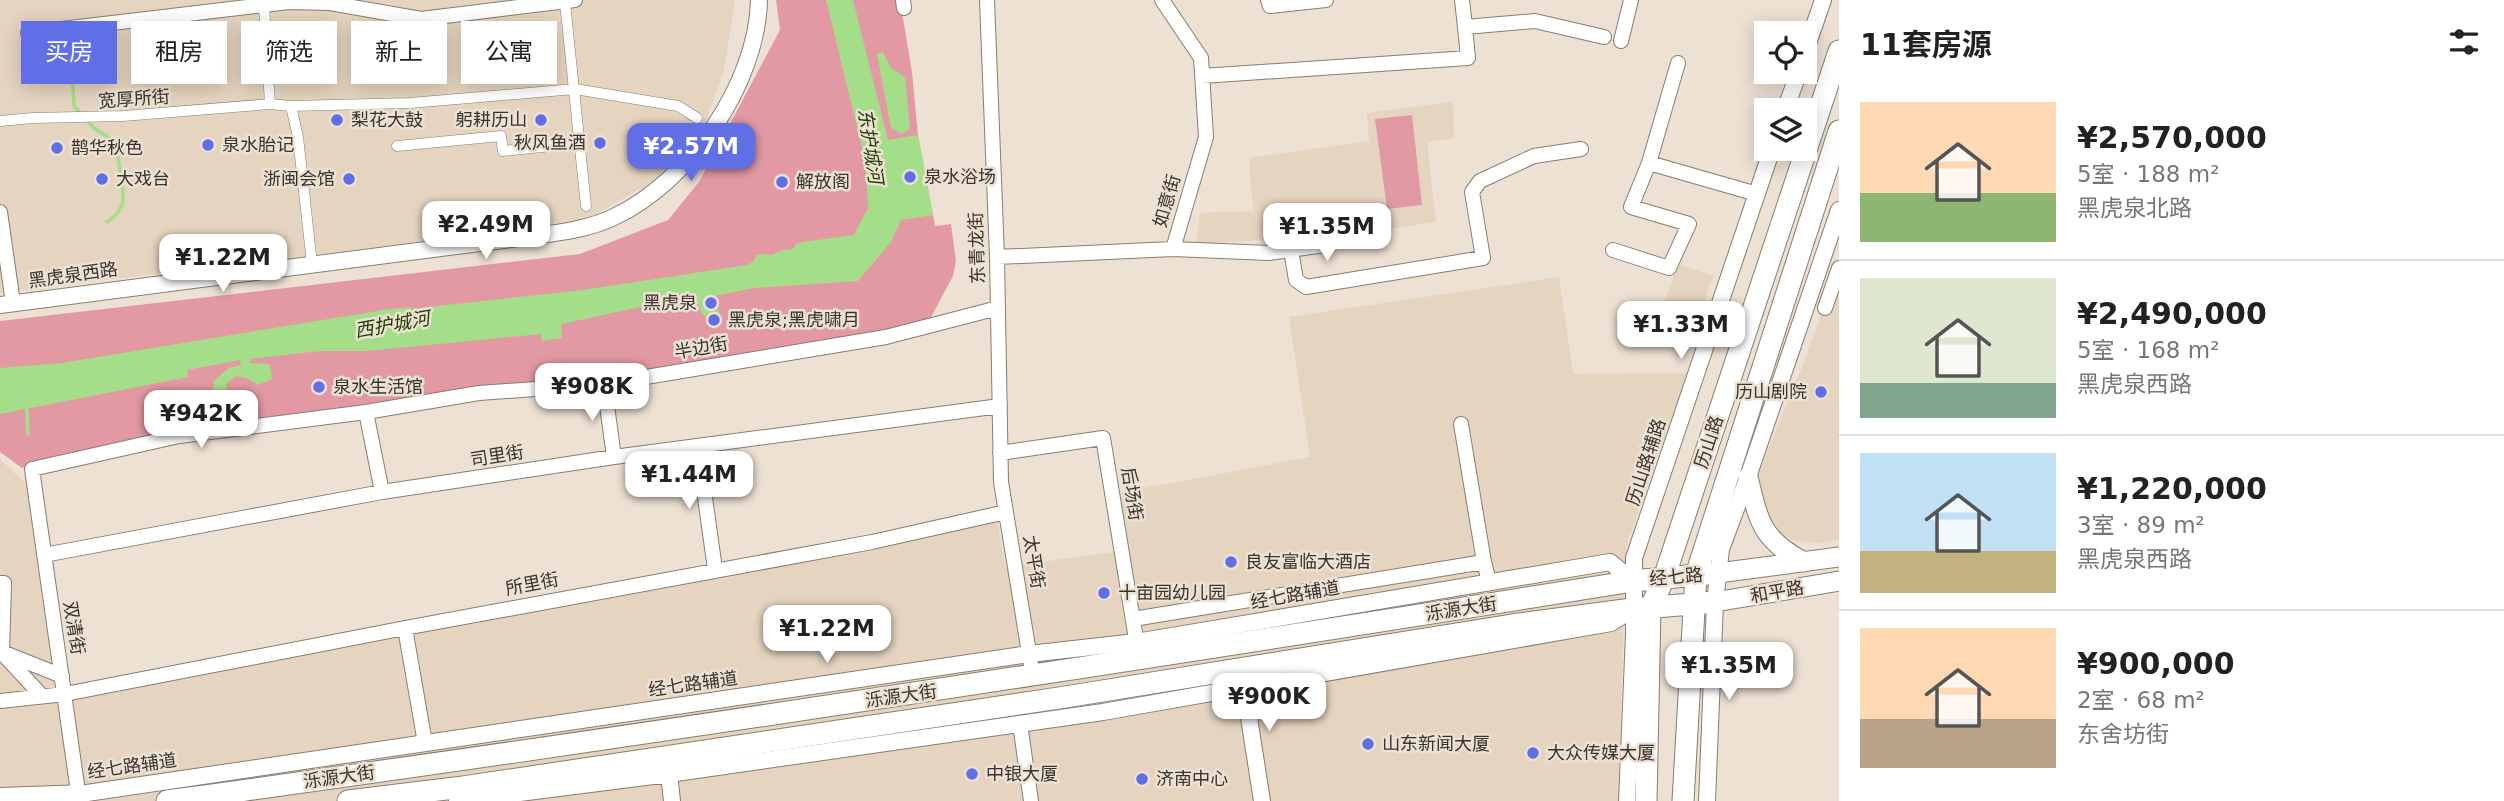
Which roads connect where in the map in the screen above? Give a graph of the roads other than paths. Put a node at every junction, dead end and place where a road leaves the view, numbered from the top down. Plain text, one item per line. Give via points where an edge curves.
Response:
1 (759, 0) edge
2 (987, 0) edge
3 (1162, 0) edge
4 (1268, 0) edge
5 (1326, 0) edge
6 (1462, 0) edge
7 (1631, 0) edge
8 (1823, 0) edge
9 (570, 1) edge
10 (264, 5) junction
11 (1816, 21) edge
12 (117, 22) edge
13 (1465, 27) junction
14 (1604, 37) dead end
15 (1621, 41) dead end
16 (1839, 51) edge
17 (1678, 63) dead end
18 (1202, 76) junction
19 (575, 89) junction
20 (270, 104) junction
21 (291, 106) junction
22 (697, 118) dead end
23 (0, 121) edge
24 (1839, 131) edge
25 (581, 143) junction
26 (397, 146) dead end
27 (1581, 149) dead end
28 (1768, 161) edge
29 (1649, 163) junction
30 (1757, 194) junction
31 (586, 206) dead end
32 (1839, 210) edge
33 (0, 212) edge
34 (1325, 239) dead end
35 (1173, 249) junction
36 (1291, 250) junction
37 (1613, 250) dead end
38 (997, 257) junction
39 (1822, 259) junction
40 (312, 264) junction
41 (1839, 266) edge
42 (6, 304) edge
43 (998, 308) junction
44 (1825, 308) dead end
45 (604, 384) junction
46 (1000, 406) junction
47 (366, 412) junction
48 (1461, 424) dead end
49 (698, 448) junction
50 (1000, 453) junction
51 (614, 457) junction
52 (32, 469) joint
53 (1748, 477) junction
54 (382, 492) junction
55 (1006, 512) junction
56 (44, 555) junction
57 (1839, 557) edge
58 (1484, 562) junction
59 (1804, 562) junction
60 (716, 569) junction
61 (1718, 573) junction
62 (1696, 575) junction
63 (1664, 578) junction
64 (1633, 581) junction
65 (1839, 581) edge
66 (1489, 582) junction
67 (0, 583) edge
68 (1705, 604) junction
69 (1641, 609) junction
70 (1133, 619) junction
71 (405, 628) junction
72 (1138, 651) junction
73 (1, 652) edge
74 (1029, 654) junction
75 (62, 676) junction
76 (1033, 677) junction
77 (1243, 679) junction
78 (65, 694) junction
79 (41, 695) junction
80 (0, 701) edge
81 (1020, 724) junction
82 (425, 743) junction
83 (669, 774) junction
84 (78, 792) junction
85 (0, 796) edge
86 (167, 801) edge
87 (348, 801) edge
88 (457, 801) edge
89 (672, 801) edge
90 (1031, 801) edge
91 (1262, 801) edge
92 (1627, 801) edge
93 (1646, 801) edge
94 (1683, 801) edge
95 (1707, 801) edge

1 - 40 street, 黑虎泉西路 via 751,54 738,86 676,173 649,198 612,218 572,230
2 - 38 street, 东青龙街
3 - 18 street, 如意街 via 1201,58
4 - 5 street via 1270,6
6 - 13 street
7 - 15 street
8 - 11 street
9 - 10 street via 421,19 330,3
9 - 19 street
10 - 12 street
10 - 20 street
13 - 14 street via 1535,20
13 - 18 street via 1468,58
16 - 63 main road, 历山路
17 - 29 street
18 - 35 street, 如意街 via 1206,137
19 - 21 street via 410,103
19 - 22 street via 678,106
19 - 25 street
20 - 21 street, 宽厚所街
20 - 23 street, 宽厚所街
21 - 40 street
24 - 62 main road, 历山路
25 - 26 street via 503,151 501,136
25 - 31 street
27 - 36 street via 1534,156 1480,181 1472,192 1483,258 1306,288 1296,279
28 - 30 street, 历山路辅路
29 - 30 street
29 - 37 street via 1632,207 1689,224 1669,268
30 - 64 street, 历山路辅路 via 1634,558
32 - 39 street
33 - 42 street
34 - 36 street via 1325,246
35 - 36 street
35 - 38 street, 如意街
38 - 43 street, 东青龙街
39 - 41 street
39 - 53 street
40 - 42 street, 黑虎泉西路
41 - 44 street
43 - 45 street, 半边街 via 886,337
43 - 46 street, 东青龙街
45 - 47 street, 半边街 via 479,393
45 - 51 street
46 - 49 street, 司里街
46 - 50 street, 东青龙街
47 - 52 street, 半边街 via 179,436
47 - 54 street
48 - 58 street
49 - 51 street, 司里街
49 - 60 street
50 - 55 street, 太平街
50 - 70 street, 后场街 via 1103,438
51 - 54 street, 司里街
52 - 56 street, 双清街
53 - 59 main road via 1768,537
53 - 61 street via 1721,549
54 - 56 street, 司里街
55 - 60 street, 所里街 via 872,542
55 - 74 street, 太平街
56 - 75 street, 双清街
57 - 59 main road, 和平路
58 - 66 street
58 - 70 street
59 - 61 main road, 和平路
60 - 71 street, 所里街
61 - 62 main road, 经七路
61 - 68 street
62 - 63 main road, 经七路
62 - 68 main road, 历山路
63 - 64 main road, 经七路
63 - 69 main road, 历山路
64 - 66 street, 经七路辅道 via 1610,562
64 - 69 street, 历山路辅路
64 - 72 main road, 泺源大街
65 - 68 main road, 和平路
66 - 72 street, 经七路辅道
67 - 73 street via 4,583
68 - 69 main road, 泺源大街
68 - 94 main road, 历山路
68 - 95 street
69 - 77 main road, 泺源大街 via 1498,628
69 - 92 street, 历山路辅路 via 1634,634
69 - 93 main road, 历山路
70 - 72 street, 后场街
71 - 78 street, 所里街
71 - 82 street
72 - 74 street, 经七路辅道
72 - 76 main road, 泺源大街
73 - 75 street
73 - 79 street
74 - 76 street, 太平街
74 - 82 street, 经七路辅道
75 - 78 street, 双清街
76 - 86 main road, 泺源大街
77 - 81 street
77 - 87 main road, 泺源大街
77 - 91 street
78 - 79 street, 所里街
78 - 84 street, 双清街
79 - 80 street, 所里街
81 - 83 street
81 - 90 street
82 - 84 street, 经七路辅道
83 - 88 street
83 - 89 street
84 - 85 street, 经七路辅道

